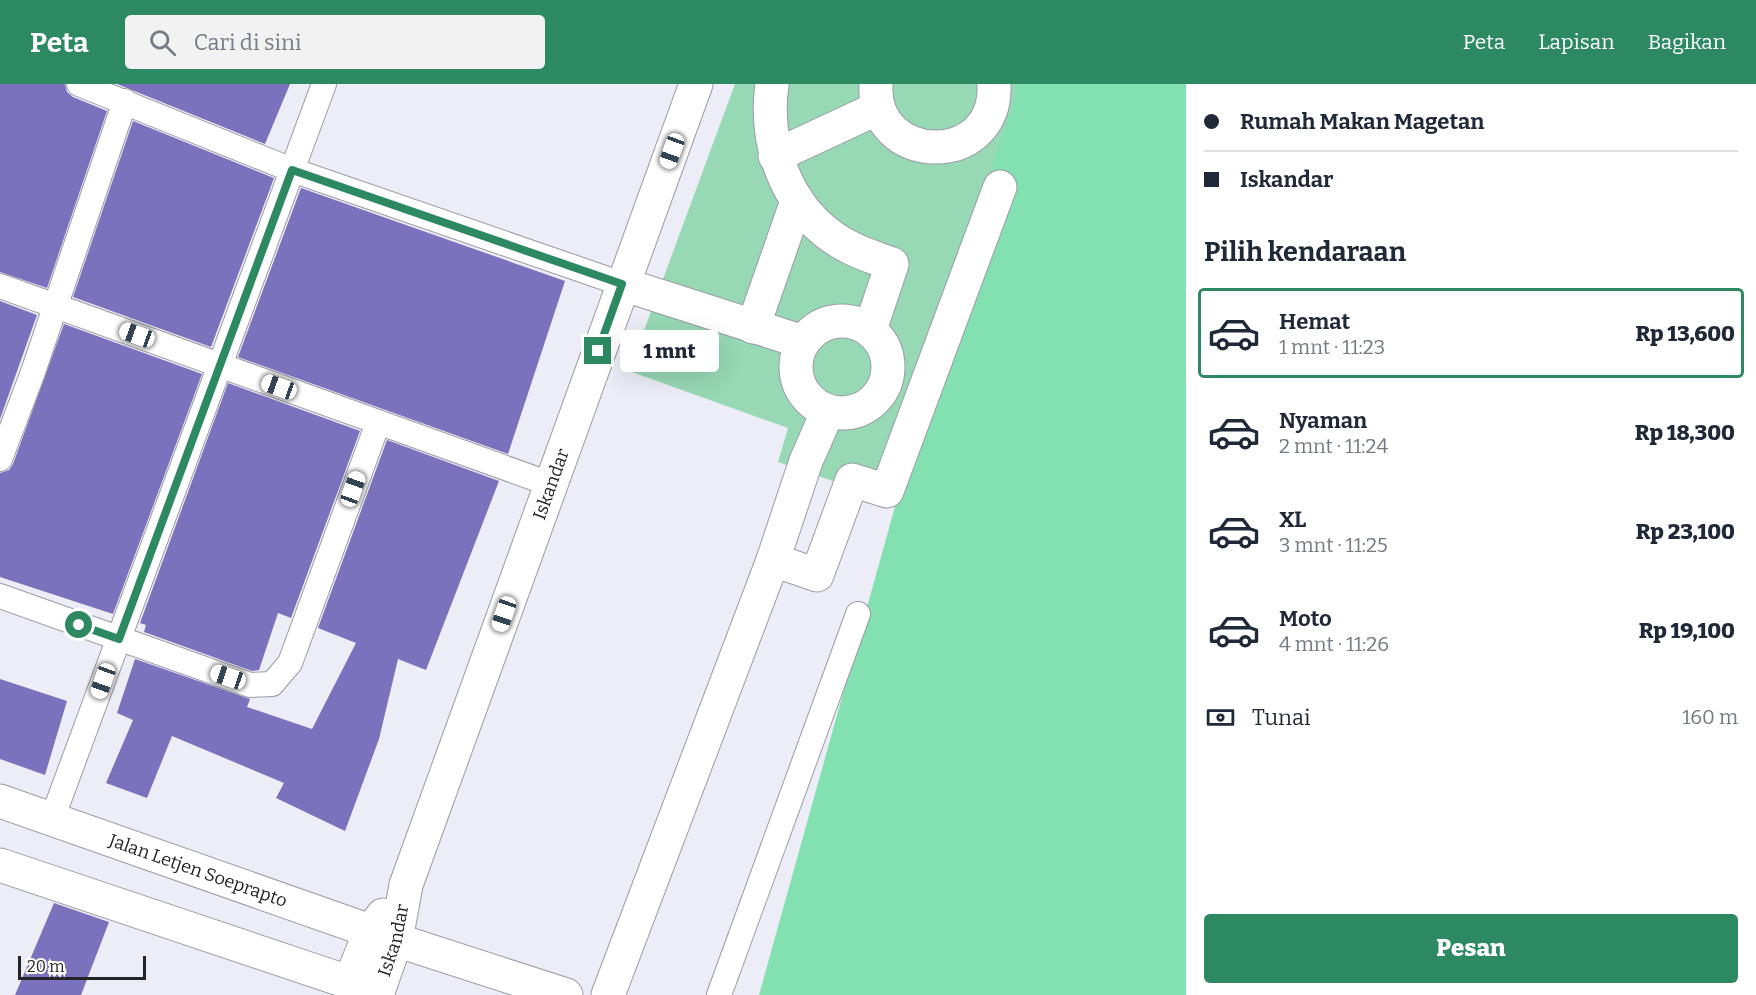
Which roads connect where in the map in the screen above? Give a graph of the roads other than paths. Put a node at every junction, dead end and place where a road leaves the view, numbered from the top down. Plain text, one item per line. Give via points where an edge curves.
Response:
1 (79, 84) edge
2 (324, 84) edge
3 (696, 84) edge
4 (772, 84) edge
5 (994, 84) edge
6 (877, 96) edge
7 (125, 101) junction
8 (776, 156) junction
9 (292, 170) junction
10 (1000, 187) dead end
11 (797, 201) junction
12 (622, 284) junction
13 (0, 286) edge
14 (54, 306) junction
15 (753, 327) junction
16 (870, 330) junction
17 (803, 342) junction
18 (220, 365) junction
19 (828, 411) junction
20 (378, 423) junction
21 (0, 459) edge
22 (550, 484) junction
23 (773, 560) junction
24 (0, 596) edge
25 (858, 614) dead end
26 (119, 639) junction
27 (0, 801) edge
28 (52, 819) junction
29 (0, 866) edge
30 (383, 936) junction
31 (368, 992) edge
32 (566, 995) edge
33 (608, 995) edge
34 (719, 995) edge

1 - 7 lane
2 - 9 lane
3 - 12 street, Iskandar
4 - 8 street via 770,130
5 - 6 street via 995,97 976,133 959,144 940,148 919,146 900,137 886,123
6 - 8 street
7 - 9 lane
7 - 14 lane
8 - 11 street
9 - 12 lane
9 - 18 lane
10 - 23 street via 887,491 852,480 817,575
11 - 15 street
11 - 16 street via 832,236 892,264
12 - 15 street
12 - 22 street, Iskandar
13 - 14 lane
14 - 18 lane
14 - 21 lane
15 - 17 street
16 - 17 street via 856,323 826,323
16 - 19 street via 881,341 887,356 885,386 862,409
17 - 19 street via 797,364 801,388
18 - 20 lane
18 - 26 lane
19 - 23 street via 806,461
20 - 22 lane
20 - 26 lane via 290,663 272,684 250,685
22 - 30 street, Iskandar via 406,885
23 - 33 street
24 - 26 lane
25 - 34 lane
26 - 28 lane
27 - 28 street, Jalan Letjen Soeprapto
28 - 30 street, Jalan Letjen Soeprapto
29 - 31 street
30 - 31 street, Iskandar
30 - 32 street, Jalan Letjen Soeprapto

